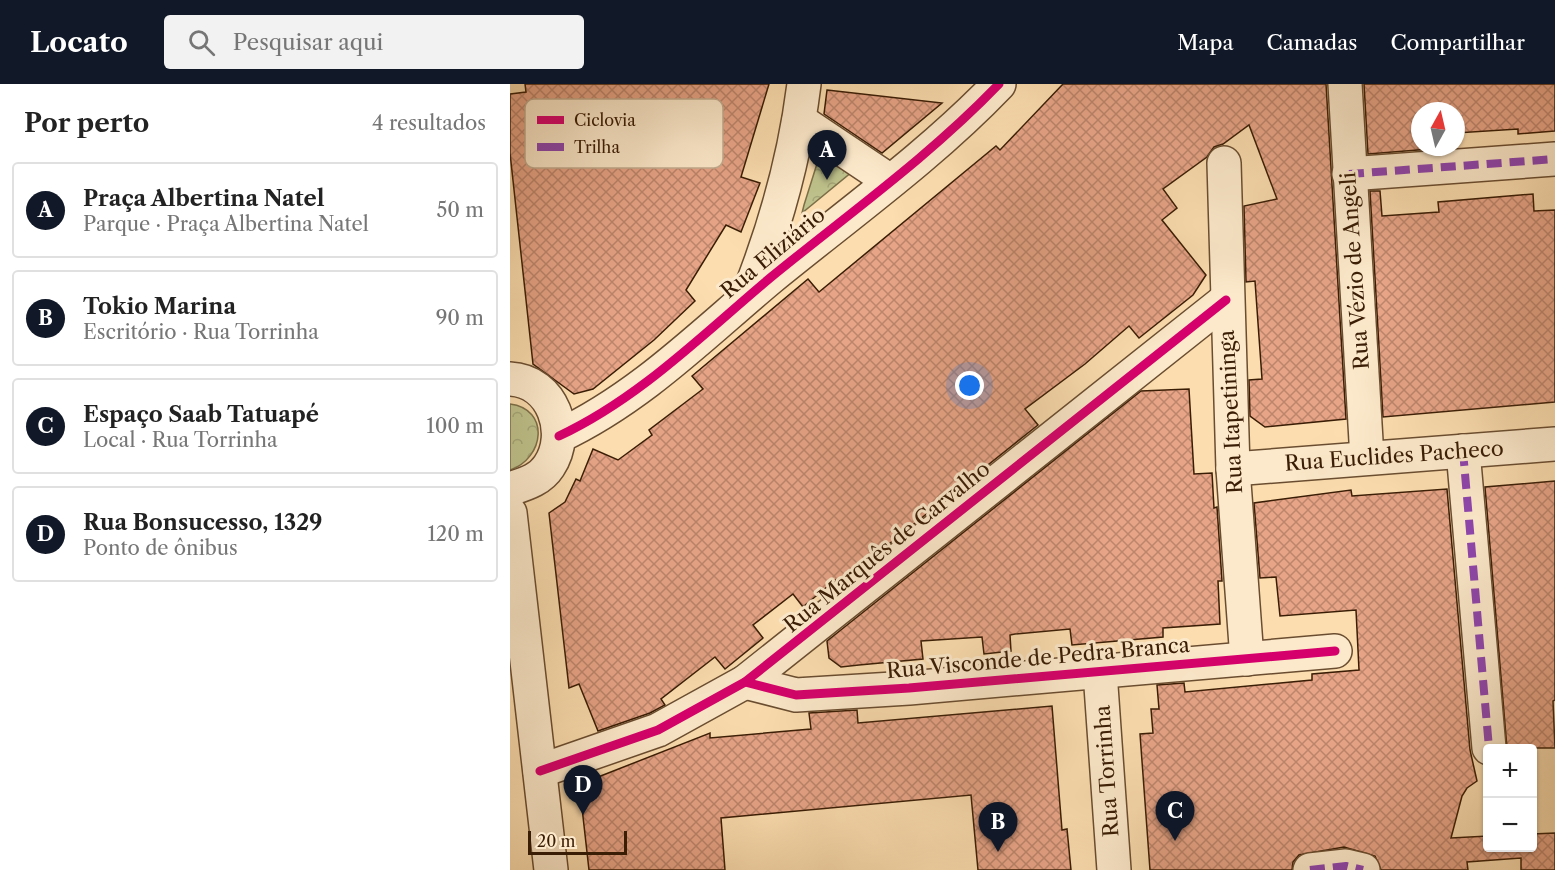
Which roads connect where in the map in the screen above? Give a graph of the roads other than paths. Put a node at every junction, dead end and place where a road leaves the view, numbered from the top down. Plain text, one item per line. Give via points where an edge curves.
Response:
1 (804, 84) edge
2 (999, 84) edge
3 (1345, 84) edge
4 (799, 120) junction
5 (1555, 159) edge
6 (1224, 164) dead end
7 (1349, 174) junction
8 (890, 181) junction
9 (747, 297) junction
10 (1226, 300) junction
11 (510, 379) edge
12 (559, 436) junction
13 (1555, 444) edge
14 (1463, 451) junction
15 (1367, 458) junction
16 (1233, 469) junction
17 (510, 489) edge
18 (510, 513) edge
19 (1335, 651) dead end
20 (1247, 659) junction
21 (1100, 672) junction
22 (746, 682) junction
23 (1489, 744) edge
24 (540, 771) junction
25 (551, 870) edge
26 (1114, 870) edge
27 (1310, 870) edge
28 (1363, 870) edge

1 - 4 street
2 - 8 street, Rua Eliziário via 963,121
3 - 7 street, Rua Vézio de Angeli
4 - 8 street
4 - 9 street via 784,194
5 - 7 street
6 - 10 street, Rua Itapetininga
7 - 15 street, Rua Vézio de Angeli
8 - 9 street, Rua Eliziário
9 - 12 street, Rua Eliziário via 643,384
10 - 16 street, Rua Itapetininga
10 - 22 street, Rua Marquês de Carvalho
11 - 12 street via 538,389 552,406 560,427
12 - 17 street via 558,449 548,468 531,482
13 - 14 street, Rua Euclides Pacheco
14 - 15 street, Rua Euclides Pacheco
14 - 23 street
15 - 16 street, Rua Euclides Pacheco
16 - 20 street, Rua Itapetininga
18 - 24 street
19 - 20 street, Rua Visconde de Pedra Branca
20 - 21 street, Rua Visconde de Pedra Branca
21 - 22 street, Rua Visconde de Pedra Branca via 796,694
21 - 26 street, Rua Torrinha
22 - 24 street, Rua Marquês de Carvalho via 658,729
24 - 25 street
27 - 28 street via 1346,866

